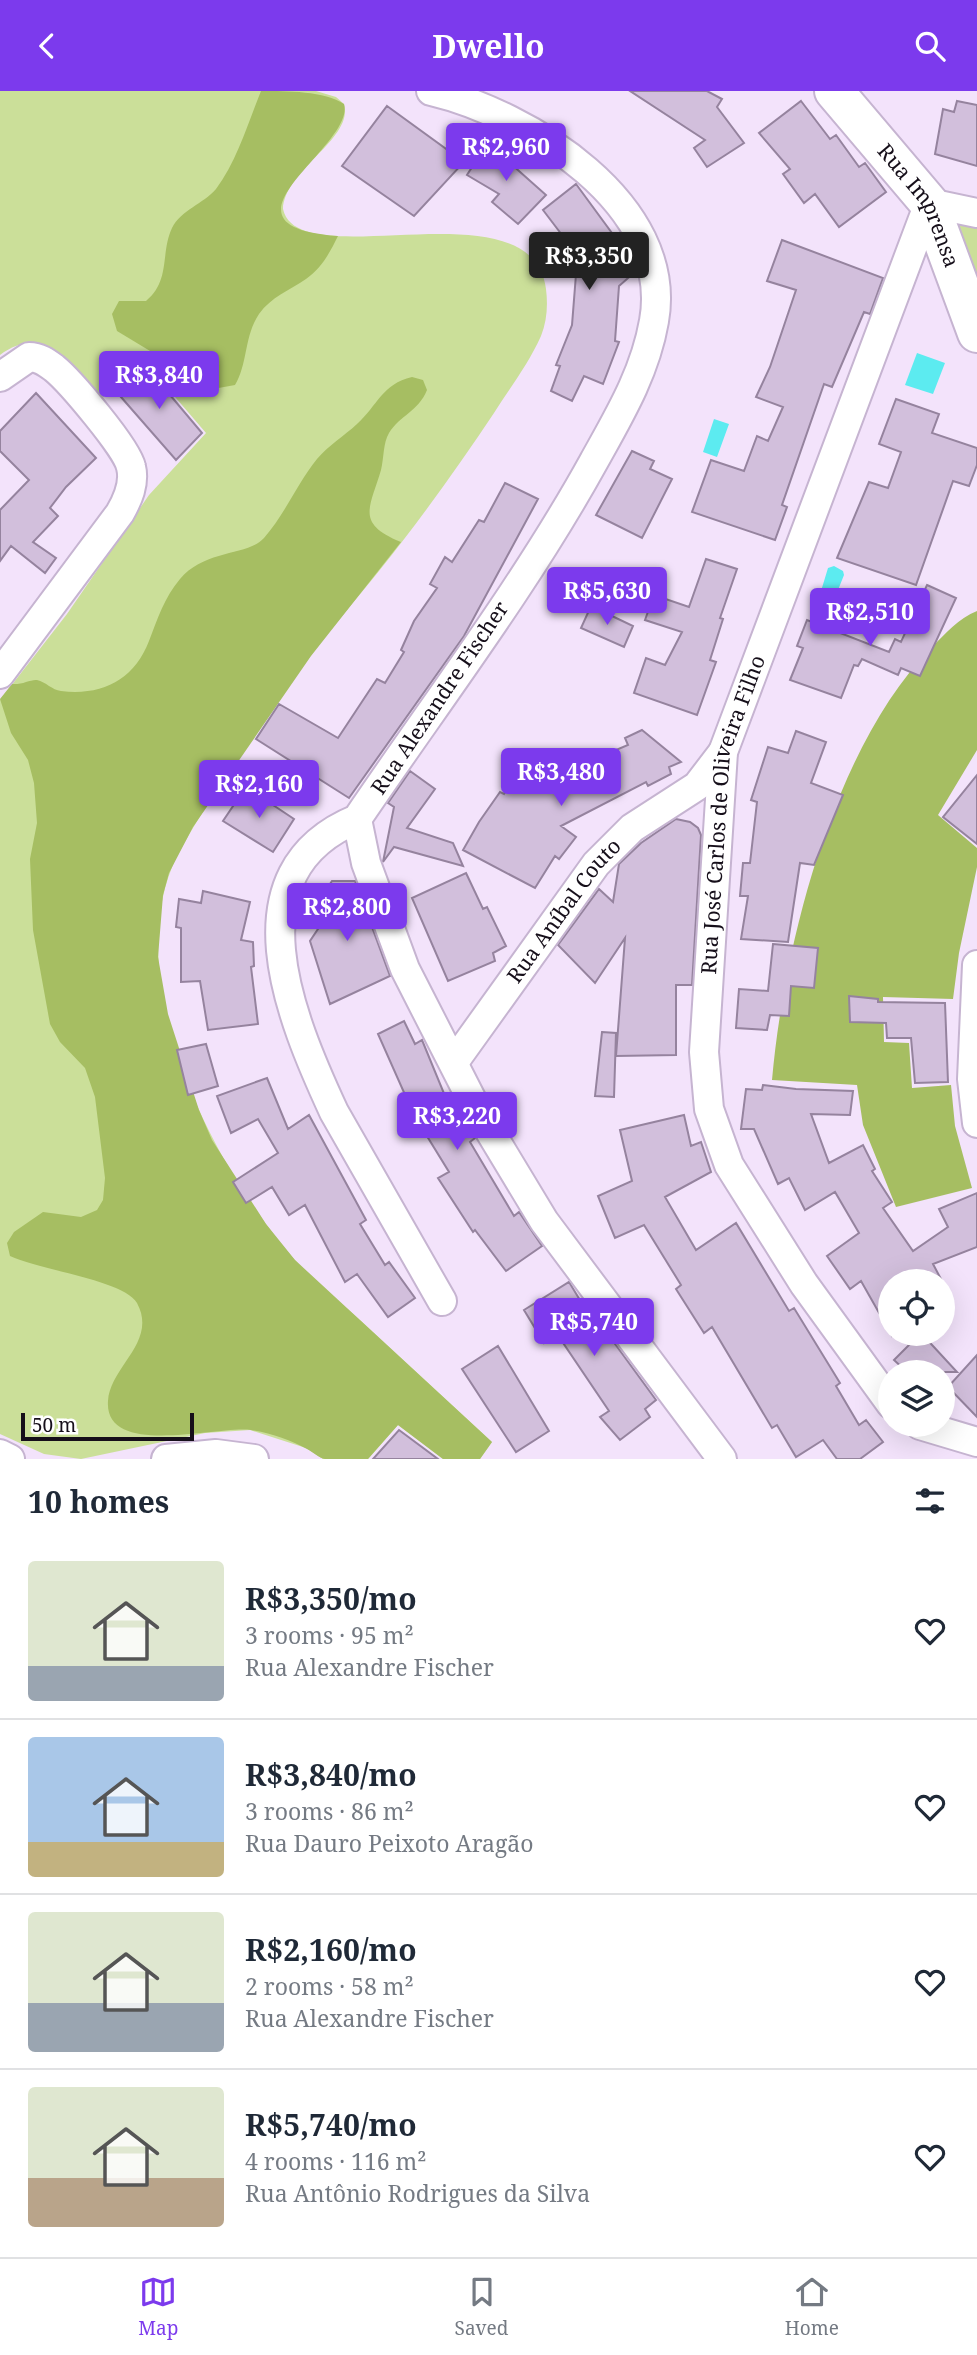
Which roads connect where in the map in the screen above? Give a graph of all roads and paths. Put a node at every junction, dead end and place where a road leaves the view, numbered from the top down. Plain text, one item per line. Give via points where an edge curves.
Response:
1 (431, 91) edge
2 (834, 91) edge
3 (929, 203) junction
4 (977, 213) edge
5 (977, 334) edge
6 (0, 377) edge
7 (0, 674) edge
8 (723, 752) junction
9 (357, 819) junction
10 (977, 965) edge
11 (454, 1062) junction
12 (977, 1123) edge
13 (442, 1301) dead end
14 (878, 1386) edge
15 (955, 1435) edge
16 (977, 1442) edge
17 (0, 1454) edge
18 (10, 1459) edge
19 (166, 1459) edge
20 (254, 1459) edge
21 (722, 1459) edge

1 - 9 street, Rua Alexandre Fischer via 462,98 498,115 575,162 602,185 629,215 650,259 655,320 643,368 578,490
2 - 3 street, Rua Imprensa
3 - 4 street
3 - 5 street, Rua Imprensa
3 - 8 street, Rua José Carlos de Oliveira Filho
6 - 7 street via 29,358 47,362 124,452 132,475 120,513
8 - 11 street, Rua Aníbal Couto via 697,786 632,828 596,864
8 - 14 street, Rua José Carlos de Oliveira Filho via 704,1052 709,1109 721,1149 741,1185 804,1284
9 - 11 street via 366,863 405,969
9 - 13 street via 323,835 304,853 283,898 279,942 289,990 334,1112
10 - 12 street via 972,1079
11 - 21 street via 477,1110 544,1221
15 - 16 street
17 - 18 street
19 - 20 street via 216,1454

